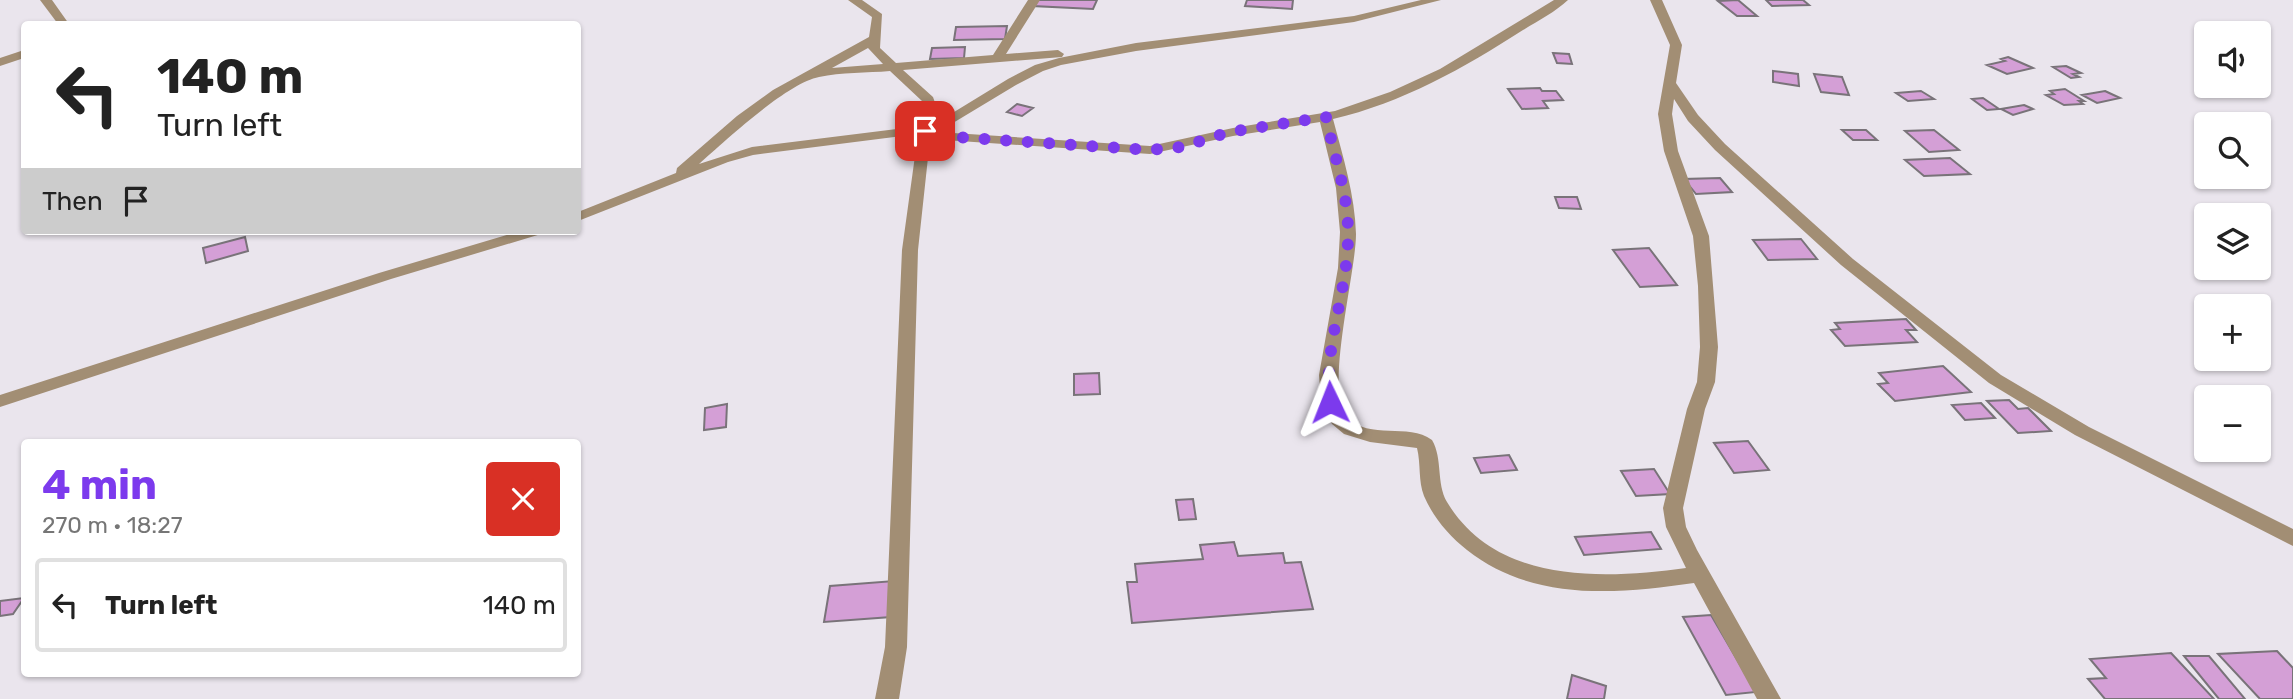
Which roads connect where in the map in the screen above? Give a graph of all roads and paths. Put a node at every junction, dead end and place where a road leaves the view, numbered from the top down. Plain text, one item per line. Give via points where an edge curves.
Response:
1 (46, 0) edge
2 (854, 0) edge
3 (1034, 0) edge
4 (1435, 0) edge
5 (1562, 0) edge
6 (1656, 0) edge
7 (62, 21) edge
8 (874, 39) junction
9 (1136, 47) junction
10 (21, 55) edge
11 (996, 60) junction
12 (0, 62) edge
13 (892, 65) junction
14 (817, 73) junction
15 (1669, 82) junction
16 (1326, 117) junction
17 (929, 131) junction
18 (675, 178) junction
19 (581, 216) edge
20 (523, 235) edge
21 (0, 401) edge
22 (2293, 538) edge
23 (1699, 573) junction
24 (887, 699) edge
25 (1769, 699) edge

1 - 7 street
2 - 8 street via 878,16
3 - 11 street
4 - 9 street via 1300,28
5 - 16 street via 1424,81 1371,105
6 - 15 street via 1676,45
8 - 13 street via 874,49
8 - 14 street
9 - 11 street
9 - 17 street via 1040,68
10 - 12 street
11 - 13 street
13 - 14 street
13 - 17 street via 928,100
14 - 18 street via 742,119
15 - 22 street via 1693,118 1730,157 1847,262 1994,379 2082,431
15 - 23 street via 1665,114 1671,151 1701,236 1706,286 1706,382 1673,508 1676,527
16 - 17 street via 1150,150
16 - 23 street via 1346,195 1345,270 1327,379 1330,402 1343,425 1425,445 1433,495 1445,514 1464,537 1503,564 1556,582 1597,585
17 - 18 street via 752,151
17 - 24 street via 910,250 897,633
18 - 19 street
20 - 21 street
23 - 25 street

